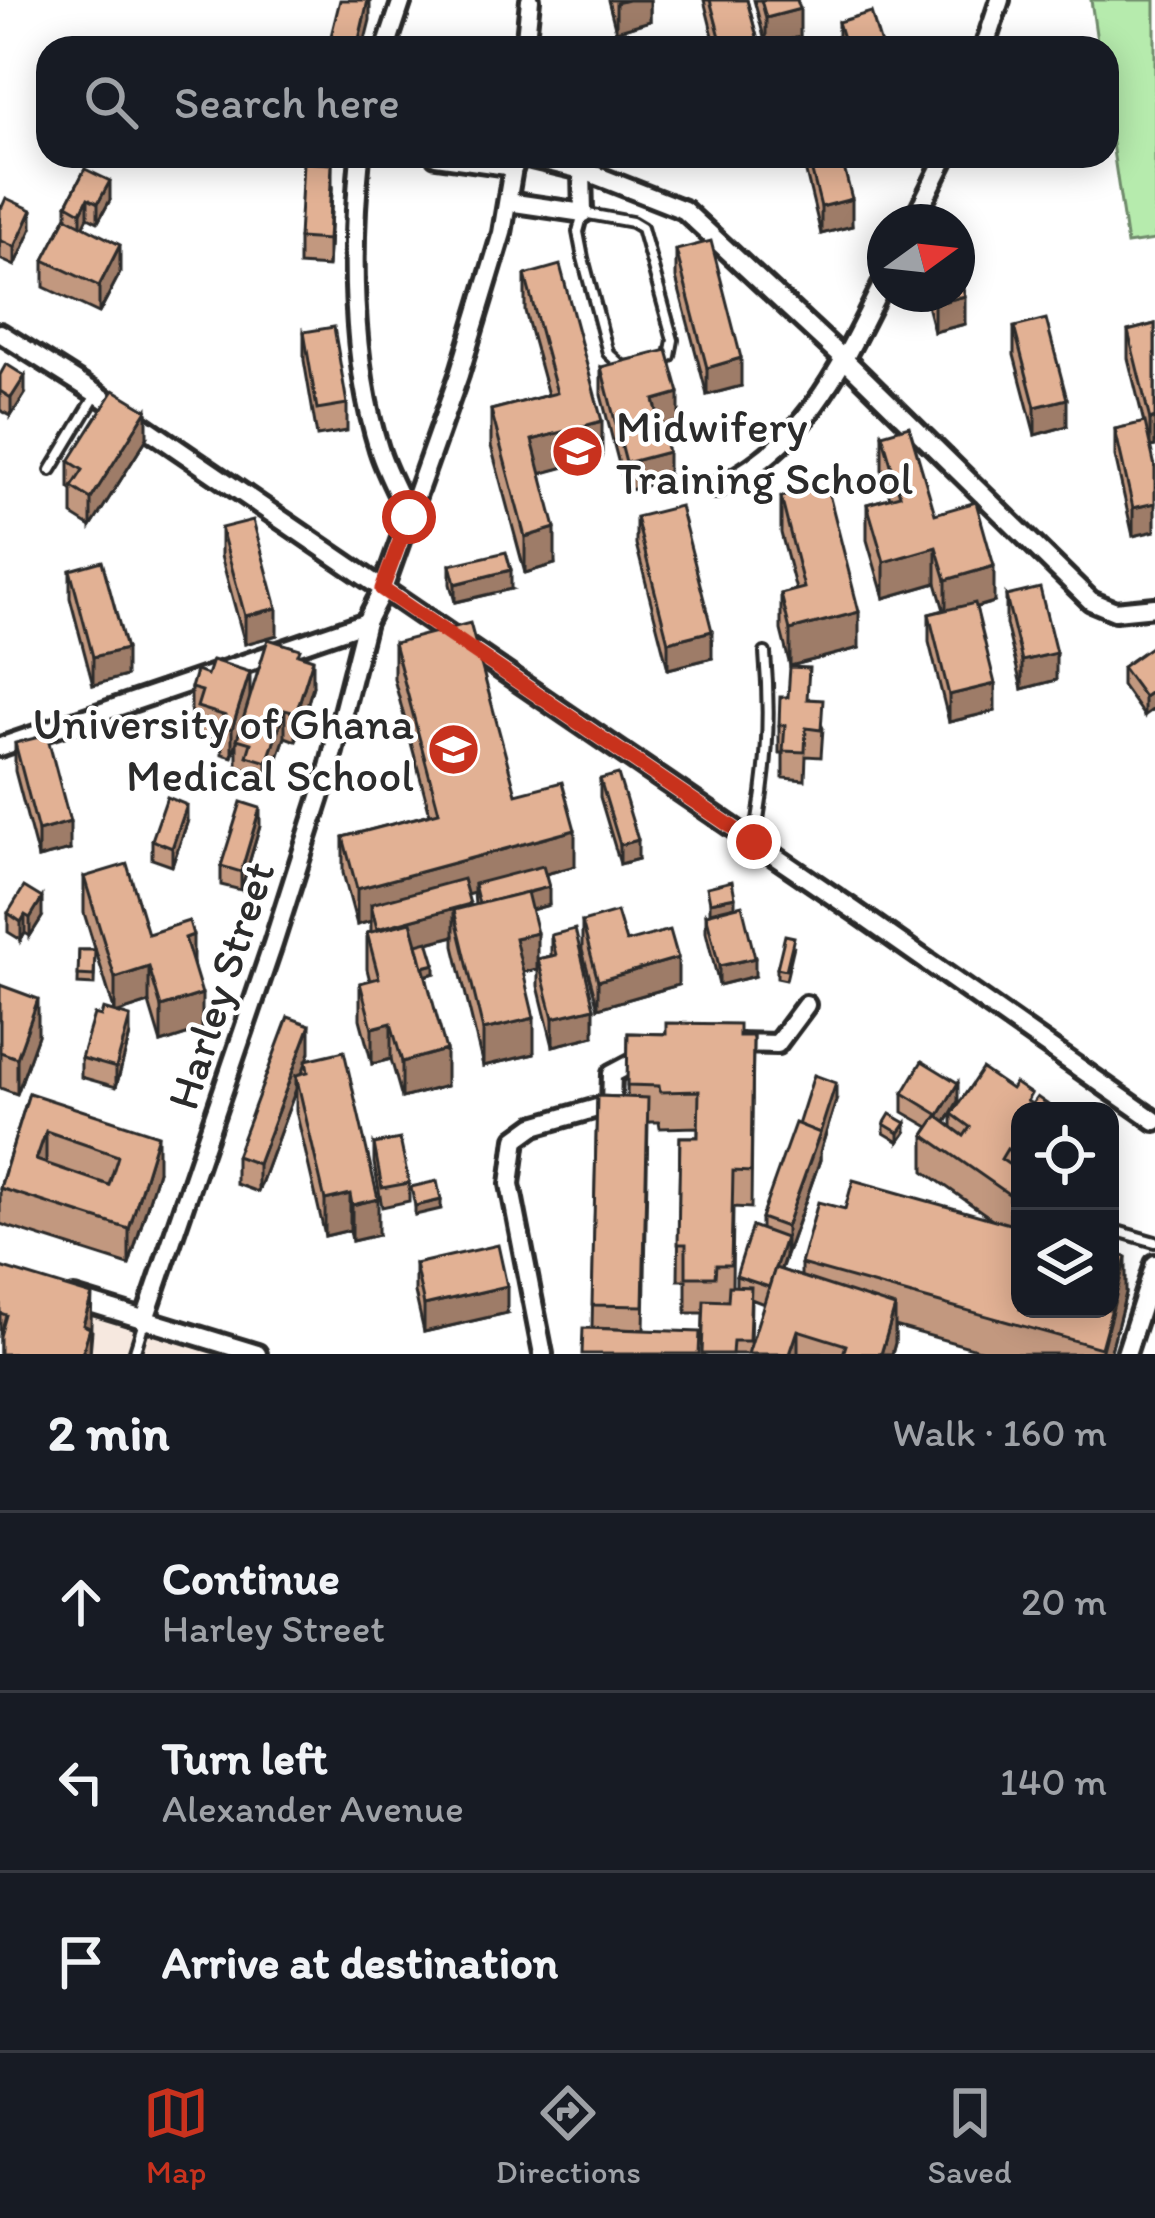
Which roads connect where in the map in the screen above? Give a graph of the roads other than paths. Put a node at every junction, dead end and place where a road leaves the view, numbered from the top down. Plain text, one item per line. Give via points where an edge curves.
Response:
1 (402, 0) edge
2 (530, 0) edge
3 (1000, 0) edge
4 (390, 36) edge
5 (527, 36) edge
6 (988, 36) edge
7 (359, 168) edge
8 (516, 168) edge
9 (569, 168) edge
10 (940, 168) edge
11 (582, 170) junction
12 (508, 202) junction
13 (922, 204) edge
14 (583, 213) junction
15 (869, 312) edge
16 (0, 332) edge
17 (845, 360) junction
18 (97, 394) junction
19 (51, 470) dead end
20 (716, 488) dead end
21 (409, 517) junction
22 (382, 589) junction
23 (1155, 608) edge
24 (366, 622) junction
25 (765, 653) dead end
26 (0, 748) edge
27 (754, 842) junction
28 (806, 1005) dead end
29 (707, 1044) edge
30 (668, 1050) edge
31 (1155, 1121) edge
32 (1119, 1232) edge
33 (1155, 1242) edge
34 (1155, 1264) edge
35 (62, 1293) edge
36 (144, 1322) junction
37 (134, 1354) edge
38 (257, 1354) edge
39 (543, 1354) edge
40 (1126, 1354) edge

1 - 4 street
2 - 5 street
3 - 6 street
7 - 21 street via 356,286 366,383 379,449
8 - 12 street, Harley Street
9 - 11 street
10 - 13 street
11 - 14 street
11 - 17 street via 684,209
12 - 14 street
12 - 21 street, Harley Street
14 - 14 lane via 642,229 673,340 662,362 622,367 608,352 578,232
15 - 17 street
16 - 18 street
17 - 20 street via 779,447
17 - 23 street via 1091,601 1115,611
18 - 19 lane
18 - 22 street
21 - 22 street, Harley Street
22 - 24 street, Harley Street
22 - 27 street
24 - 26 street
24 - 36 street, Harley Street via 320,796
25 - 27 lane via 771,718
27 - 31 street
28 - 29 street via 777,1044
30 - 39 street via 612,1074 610,1104 516,1139 511,1184
32 - 33 lane
34 - 40 street
35 - 36 street
36 - 37 lane, Harley Street
36 - 38 street

